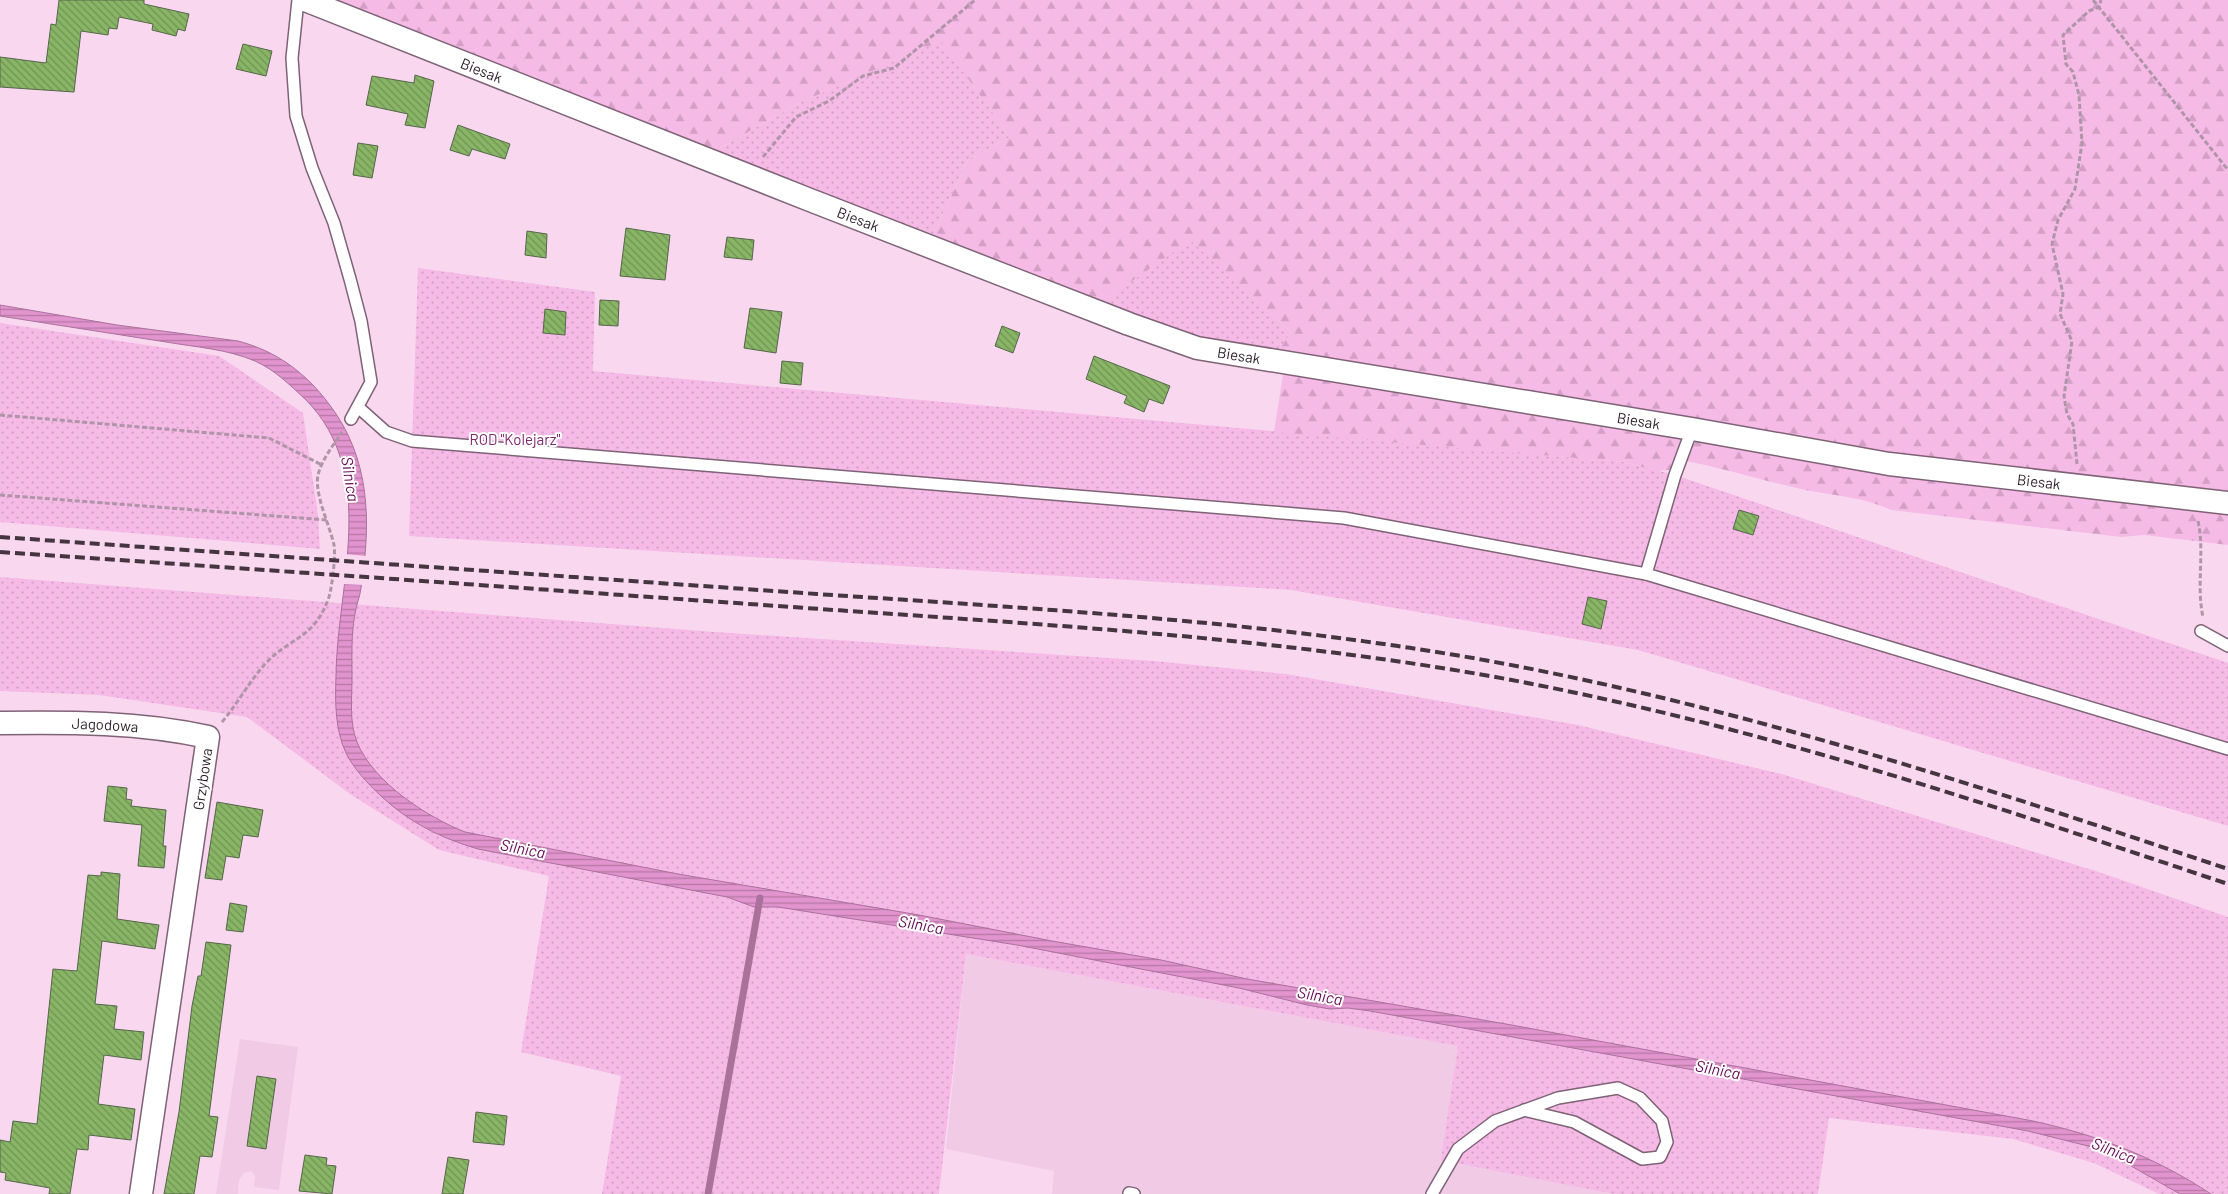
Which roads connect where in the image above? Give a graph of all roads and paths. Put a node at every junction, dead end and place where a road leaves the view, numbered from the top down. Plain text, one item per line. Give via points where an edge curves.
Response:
1 (298, 0) edge
2 (305, 0) edge
3 (975, 0) edge
4 (2093, 0) edge
5 (2101, 0) edge
6 (2098, 6) junction
7 (2228, 170) edge
8 (748, 175) junction
9 (358, 407) junction
10 (0, 415) edge
11 (351, 419) joint
12 (1692, 429) junction
13 (322, 465) junction
14 (2090, 488) junction
15 (0, 495) edge
16 (2186, 499) junction
17 (2228, 503) edge
18 (327, 520) junction
19 (1646, 574) junction
20 (2205, 634) joint
21 (2228, 646) edge
22 (0, 723) edge
23 (208, 737) junction
24 (2228, 749) edge
25 (1524, 1110) junction
26 (141, 1194) edge
27 (1432, 1194) edge

1 - 9 lane via 292,58 296,116 334,223 361,321 371,382
2 - 8 street, Biesak
3 - 8 path via 894,68 863,76 829,102 796,117
4 - 6 path
5 - 6 path
6 - 7 path
6 - 14 path via 2063,36 2066,64 2074,72 2079,95 2082,142 2074,189 2058,220 2052,244 2063,294 2060,314 2072,341 2064,396 2067,414 2073,424 2078,466 2084,467 2089,474
8 - 12 street, Biesak via 1197,348
9 - 11 lane
9 - 19 lane via 386,432 412,441 1344,518
10 - 13 path via 269,438
11 - 13 path, Grzybowa
12 - 14 street, Biesak via 1889,464
12 - 19 lane
13 - 18 path, Grzybowa via 318,484
14 - 16 street, Biesak
15 - 18 path
16 - 17 street, Biesak
16 - 20 path via 2197,516 2201,535 2201,608
18 - 23 path, Grzybowa via 335,547 330,595 322,614 307,633 267,663
19 - 24 lane
20 - 21 lane
22 - 23 street, Jagodowa via 138,726
23 - 26 street, Grzybowa
25 - 25 lane via 1558,1098 1618,1088 1640,1098 1662,1121 1667,1142 1660,1157 1642,1159 1574,1122
25 - 27 lane via 1495,1121 1458,1149

